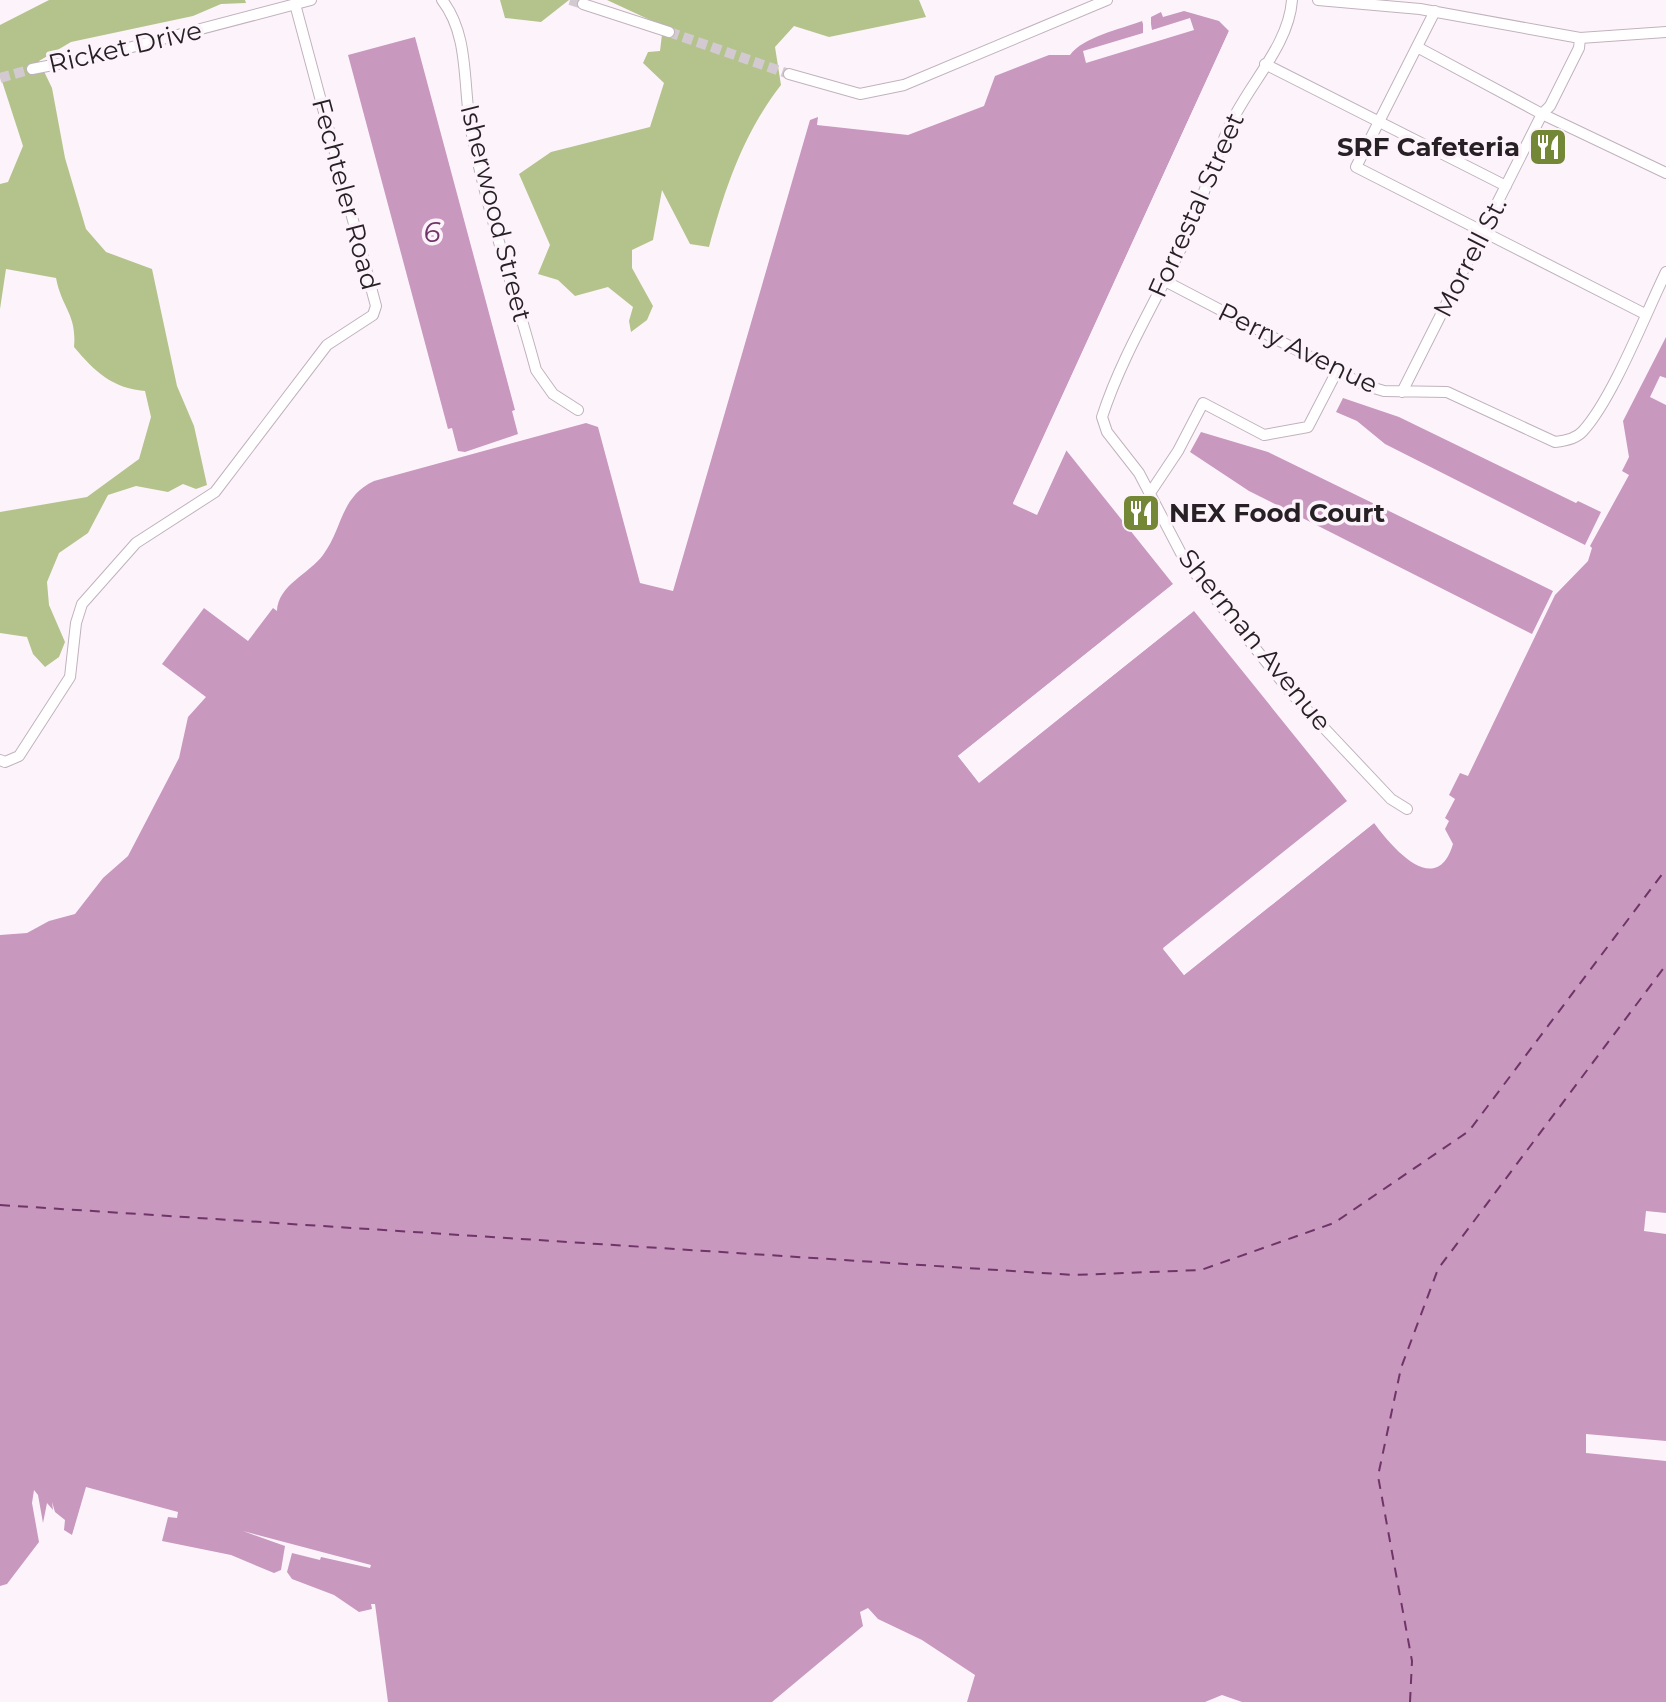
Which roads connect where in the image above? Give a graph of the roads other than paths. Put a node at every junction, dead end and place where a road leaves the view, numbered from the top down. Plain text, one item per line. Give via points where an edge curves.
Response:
1 (311, 0) edge
2 (442, 0) edge
3 (1107, 0) edge
4 (1292, 0) edge
5 (1318, 0) edge
6 (295, 4) junction
7 (583, 4) dead end
8 (270, 5) edge
9 (1435, 11) junction
10 (669, 32) tunnel mouth
11 (1666, 32) edge
12 (1580, 38) junction
13 (1417, 47) junction
14 (1265, 64) junction
15 (32, 69) tunnel mouth
16 (789, 74) tunnel mouth
17 (1542, 114) junction
18 (1379, 122) junction
19 (1666, 173) edge
20 (1506, 186) junction
21 (1483, 232) junction
22 (1665, 275) edge
23 (1165, 281) junction
24 (1645, 314) junction
25 (1337, 371) junction
26 (1402, 392) junction
27 (578, 410) dead end
28 (1103, 413) joint
29 (1150, 493) junction
30 (3, 761) edge
31 (1407, 809) dead end

1 - 6 street, Ricket Drive
2 - 27 street, Isherwood Street via 452,14 464,60 472,135 536,370 553,394
3 - 16 street via 904,85 860,94
4 - 14 street, Forrestal Street via 1283,36
5 - 9 street
6 - 8 street, Ricket Drive
6 - 30 street, Fechteler Road via 376,306 373,315 327,345 215,492 136,543 82,604 70,677 19,756
7 - 10 street
8 - 15 street, Ricket Drive via 94,57
9 - 12 street
9 - 13 street
11 - 12 street
12 - 17 street, Morrell St.
13 - 17 street
13 - 18 street
14 - 18 street
14 - 23 street, Forrestal Street via 1229,127
17 - 19 street
17 - 20 street, Morrell St.
18 - 20 street
18 - 21 street via 1356,167
20 - 21 street, Morrell St.
21 - 24 street
21 - 26 street, Morrell St.
22 - 24 street
23 - 25 street, Perry Avenue
23 - 28 street, Forrestal Street
24 - 26 street, Perry Avenue via 1608,389 1583,431 1570,440 1555,442 1447,392
25 - 26 street, Perry Avenue via 1374,388
25 - 29 street via 1308,427 1264,435 1203,403
28 - 29 street, Sherman Avenue via 1107,432
29 - 31 street, Sherman Avenue via 1184,559 1292,694 1391,799

